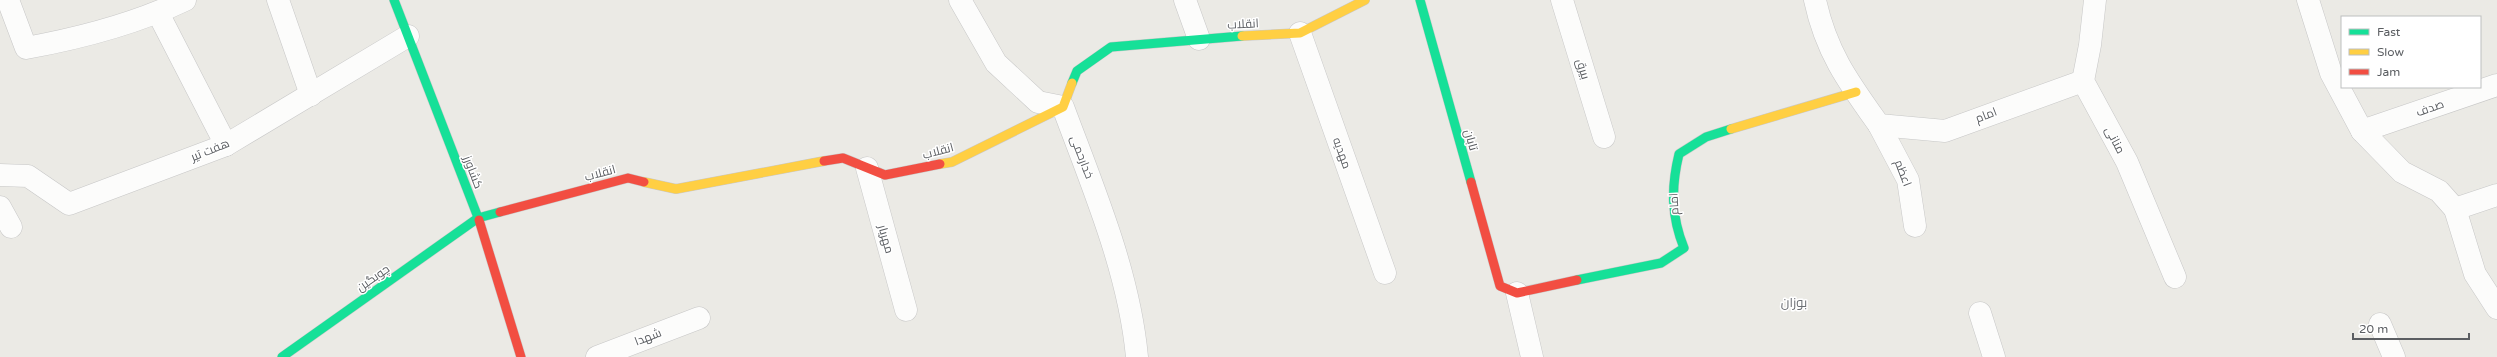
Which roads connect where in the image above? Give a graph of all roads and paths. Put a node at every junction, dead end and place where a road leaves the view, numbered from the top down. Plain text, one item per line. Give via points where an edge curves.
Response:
1 (8, 0) edge
2 (185, 0) edge
3 (278, 0) edge
4 (394, 0) edge
5 (960, 0) edge
6 (1185, 0) edge
7 (1365, 0) edge
8 (1420, 0) edge
9 (1562, 0) edge
10 (1815, 0) edge
11 (2095, 0) edge
12 (2308, 0) edge
13 (158, 13) junction
14 (1300, 33) junction
15 (408, 36) junction
16 (1199, 39) junction
17 (2083, 81) junction
18 (2497, 85) edge
19 (1856, 92) junction
20 (311, 95) junction
21 (1063, 108) junction
22 (1880, 125) junction
23 (2362, 131) junction
24 (1604, 137) dead end
25 (226, 145) junction
26 (867, 168) junction
27 (0, 175) edge
28 (2497, 195) edge
29 (0, 207) edge
30 (2454, 209) junction
31 (478, 218) junction
32 (1915, 226) dead end
33 (11, 228) dead end
34 (1385, 273) dead end
35 (2175, 278) dead end
36 (1508, 289) junction
37 (2497, 308) edge
38 (906, 310) dead end
39 (1980, 313) dead end
40 (699, 318) dead end
41 (2380, 324) dead end
42 (282, 357) edge
43 (521, 357) edge
44 (597, 357) edge
45 (1137, 357) edge
46 (1532, 357) edge
47 (1994, 357) edge
48 (2394, 357) edge

1 - 13 street via 26,48 70,40
2 - 13 street
3 - 20 street
4 - 15 street, کشاورز
5 - 21 street via 996,63 1038,102
6 - 16 street
7 - 14 street, انقلاب
8 - 36 street, تابان
9 - 24 street, بیرق
10 - 19 street via 1821,29 1845,77
11 - 17 street
12 - 23 street via 2331,73
13 - 25 street
14 - 16 street, انقلاب
14 - 34 street, مهدیه
15 - 20 street, هفت تیر
15 - 31 street, کشاورز
16 - 21 street, انقلاب via 1111,47 1077,71
17 - 22 street, امام via 1945,131
17 - 35 street, منانی via 2127,162
18 - 23 street, صدف
19 - 22 street
19 - 36 street, امام via 1706,137 1679,154 1672,177 1675,227 1684,248 1661,263
20 - 25 street, هفت تیر
21 - 26 street, انقلاب via 952,162 885,175
21 - 45 street, خدارحمی via 1105,219 1134,324
22 - 32 street, اعظم via 1908,180
23 - 30 street via 2402,172 2439,191
25 - 27 street, هفت تیر via 69,204 28,176
26 - 31 street, انقلاب via 843,158 676,189 628,178
26 - 38 street, مهریار
28 - 30 street
29 - 33 street
30 - 37 street via 2475,274
31 - 42 street, چوبگین
31 - 43 street, کشاورز
36 - 46 street
39 - 47 street
40 - 44 street, شهدا
41 - 48 street

